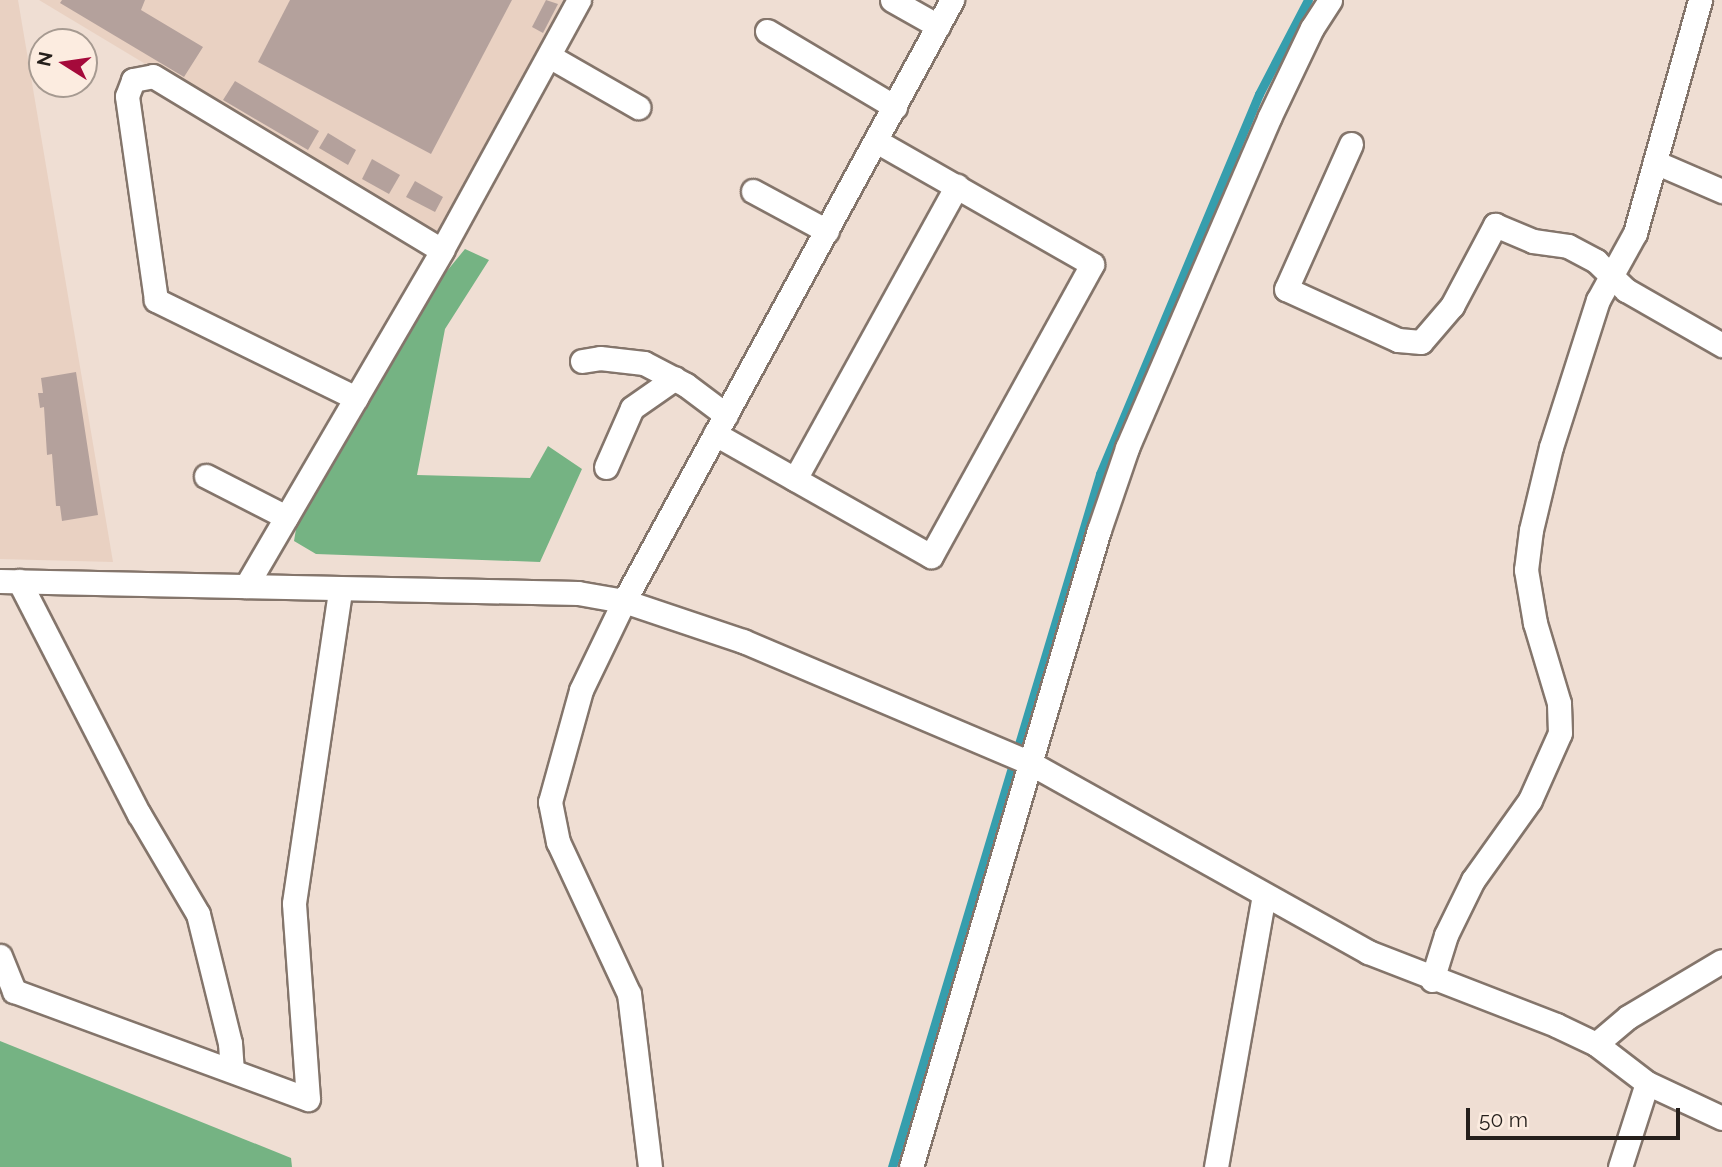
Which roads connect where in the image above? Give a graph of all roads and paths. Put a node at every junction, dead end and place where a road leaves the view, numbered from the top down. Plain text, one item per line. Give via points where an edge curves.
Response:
1 (579, 0) edge
2 (892, 0) edge
3 (952, 0) edge
4 (1330, 0) edge
5 (1700, 0) edge
6 (938, 26) junction
7 (767, 31) dead end
8 (548, 56) junction
9 (638, 107) dead end
10 (895, 107) junction
11 (876, 141) junction
12 (1351, 144) dead end
13 (1655, 162) junction
14 (957, 186) junction
15 (753, 191) dead end
16 (1722, 191) edge
17 (827, 231) junction
18 (442, 250) junction
19 (1612, 274) junction
20 (1722, 345) edge
21 (582, 361) dead end
22 (675, 378) junction
23 (356, 398) junction
24 (721, 425) junction
25 (606, 467) dead end
26 (206, 476) dead end
27 (795, 479) junction
28 (286, 517) junction
29 (10, 581) edge
30 (246, 586) junction
31 (340, 590) junction
32 (624, 601) junction
33 (1030, 763) junction
34 (1264, 895) junction
35 (0, 956) edge
36 (1722, 961) edge
37 (1432, 980) junction
38 (1596, 1044) junction
39 (232, 1070) junction
40 (1647, 1083) junction
41 (1722, 1118) edge
42 (650, 1167) edge
43 (911, 1167) edge
44 (1216, 1167) edge
45 (1620, 1167) edge

1 - 8 street
2 - 6 street
3 - 6 street
4 - 33 street via 1269,118 1127,448
5 - 13 street via 1683,47
6 - 10 street
7 - 10 street
8 - 9 street
8 - 18 street
10 - 11 street
11 - 14 street
11 - 17 street
12 - 19 street via 1286,289 1398,340 1421,342 1452,306 1495,225 1533,241 1568,246
13 - 16 street
13 - 19 street via 1635,233
14 - 27 street
14 - 27 street via 1092,264 931,556
15 - 17 street
17 - 24 street
18 - 23 street
18 - 23 street via 153,76 132,80 127,96 156,300
19 - 20 street via 1626,290
19 - 37 street via 1598,300 1550,447 1526,570 1535,623 1559,703 1560,733 1530,800 1473,880 1446,935
21 - 22 street via 600,358 644,363
22 - 24 street
22 - 25 street via 632,408
23 - 28 street
24 - 27 street
24 - 32 street
26 - 28 street
28 - 30 street
29 - 30 street
29 - 39 street via 198,914 230,1043
30 - 31 street
31 - 32 street via 578,593
31 - 39 street via 294,903 308,1099
32 - 33 street via 743,641
32 - 42 street via 581,690 550,802 558,842 629,993
33 - 34 street
33 - 43 street
34 - 37 street
34 - 44 street
35 - 39 street via 14,991
36 - 38 street via 1628,1017
37 - 38 street
38 - 40 street
40 - 41 street
40 - 45 street

